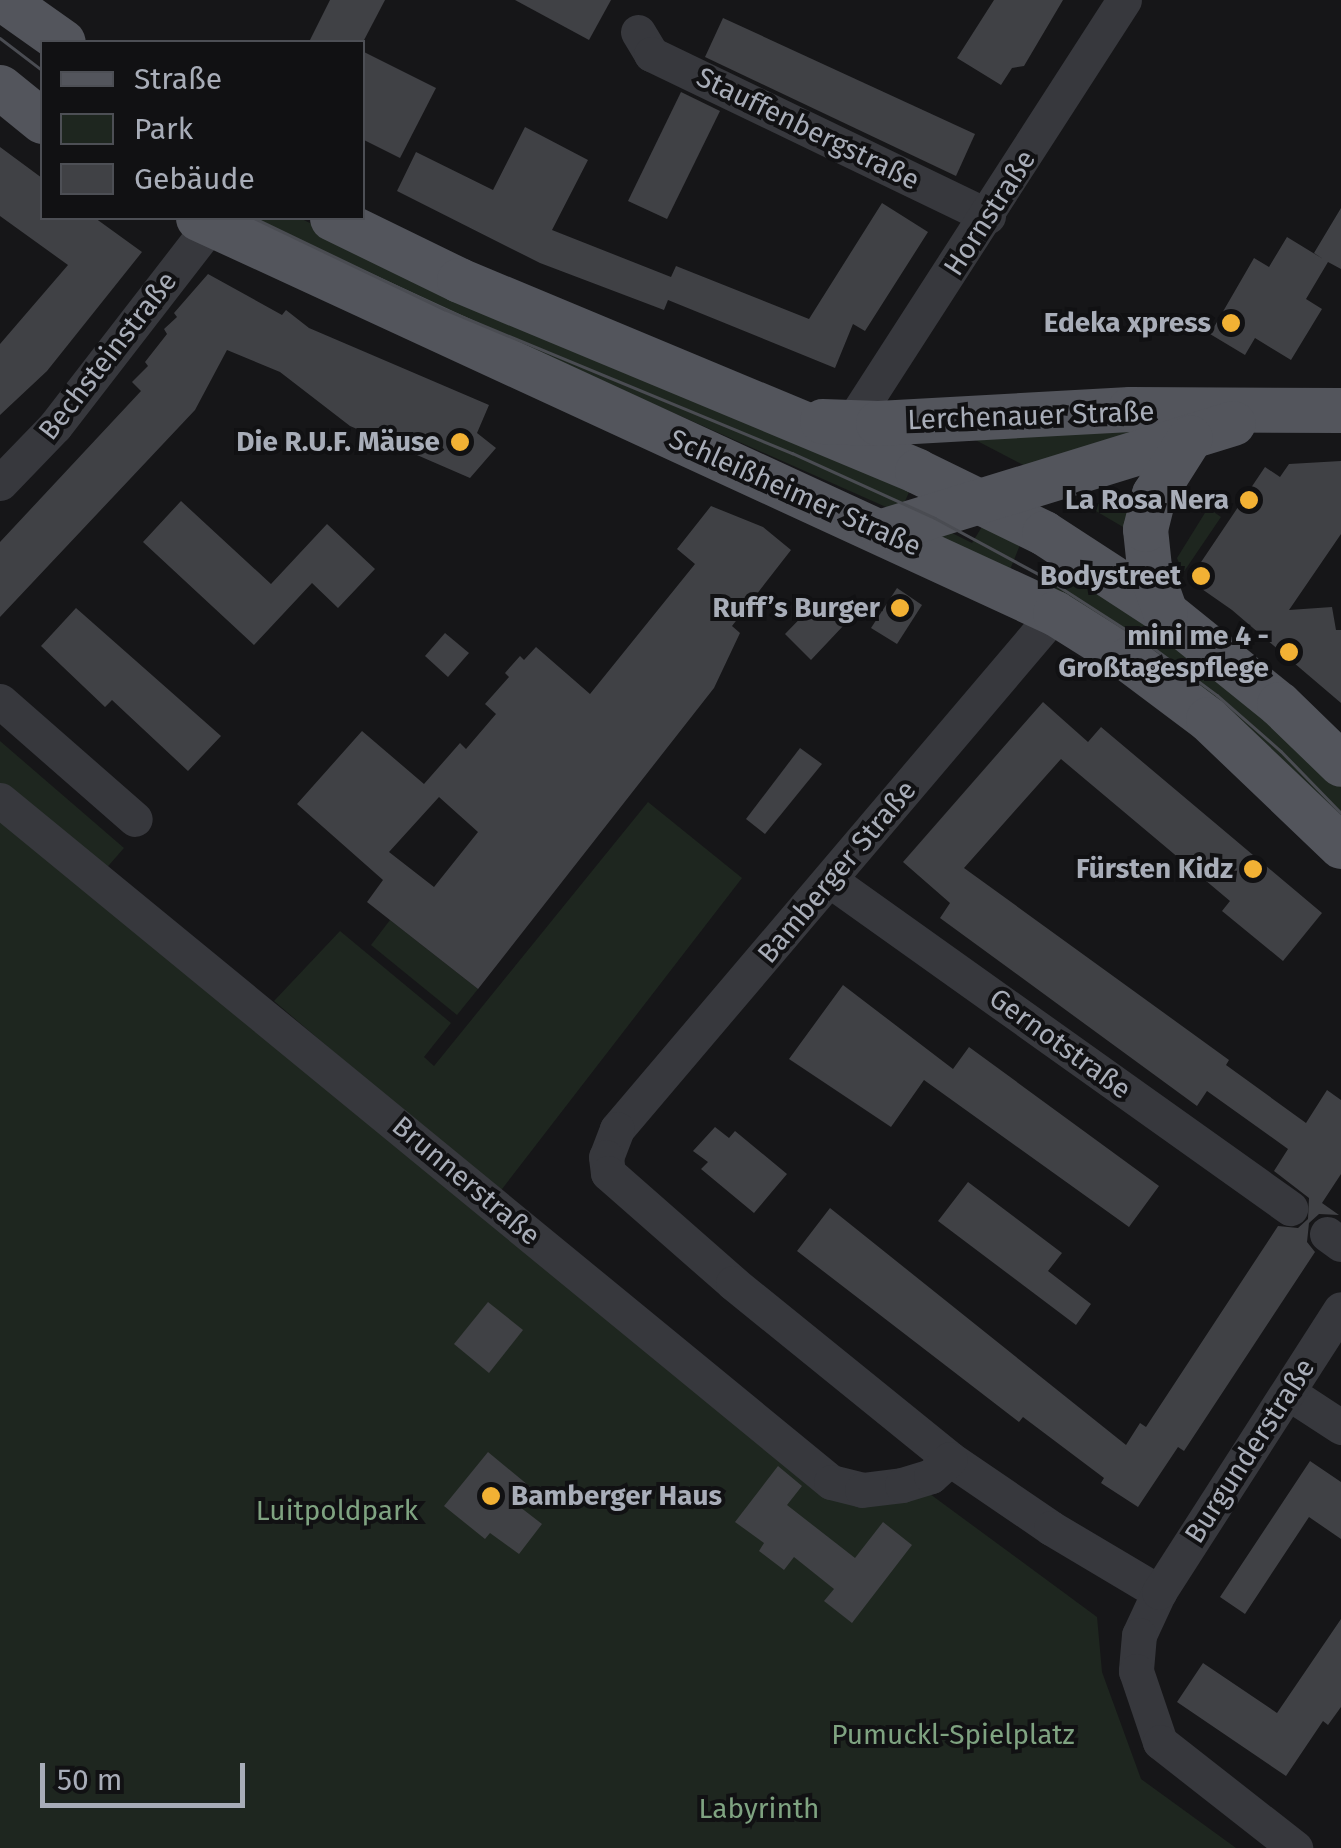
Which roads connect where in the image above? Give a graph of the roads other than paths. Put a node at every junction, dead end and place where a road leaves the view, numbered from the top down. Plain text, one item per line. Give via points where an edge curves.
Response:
1 (4, 0) edge
2 (1124, 0) edge
3 (638, 32) dead end
4 (60, 40) edge
5 (0, 88) edge
6 (40, 119) edge
7 (988, 216) junction
8 (336, 220) edge
9 (204, 221) edge
10 (1341, 410) edge
11 (1267, 412) junction
12 (795, 419) junction
13 (852, 422) junction
14 (1190, 437) junction
15 (0, 483) edge
16 (986, 502) junction
17 (882, 531) junction
18 (1164, 612) junction
19 (1055, 614) junction
20 (0, 701) edge
21 (1341, 764) edge
22 (0, 800) edge
23 (135, 819) dead end
24 (1341, 846) edge
25 (831, 881) junction
26 (1290, 1208) dead end
27 (1341, 1309) edge
28 (1289, 1393) junction
29 (1341, 1427) edge
30 (950, 1459) junction
31 (1158, 1592) junction
32 (1295, 1848) edge

1 - 4 main road
2 - 7 street, Hornstraße
3 - 7 street, Stauffenbergstraße via 652,54
5 - 6 main road
7 - 13 street, Hornstraße
8 - 12 main road via 459,280
9 - 15 street, Bechsteinstraße via 56,426
9 - 17 main road, Schleißheimer Straße
10 - 11 main road, Lerchenauer Straße
11 - 13 main road, Lerchenauer Straße via 1130,409
11 - 14 main road, Lerchenauer Straße
12 - 13 main road, Lerchenauer Straße
12 - 16 main road
14 - 16 main road, Lerchenauer Straße
14 - 18 main road via 1154,494 1145,530
16 - 17 main road, Lerchenauer Straße
16 - 18 main road
17 - 19 main road, Schleißheimer Straße
18 - 21 main road
19 - 24 main road, Schleißheimer Straße via 1208,719
19 - 25 street, Bamberger Straße
20 - 23 street
22 - 30 street, Brunnerstraße via 831,1482 862,1490 902,1485 931,1476
25 - 26 street, Gernotstraße
25 - 30 street, Bamberger Straße via 617,1128 606,1157 608,1173
27 - 28 street, Burgunderstraße
28 - 29 street
28 - 31 street, Burgunderstraße
30 - 31 street
31 - 32 street via 1139,1635 1136,1671 1160,1742

